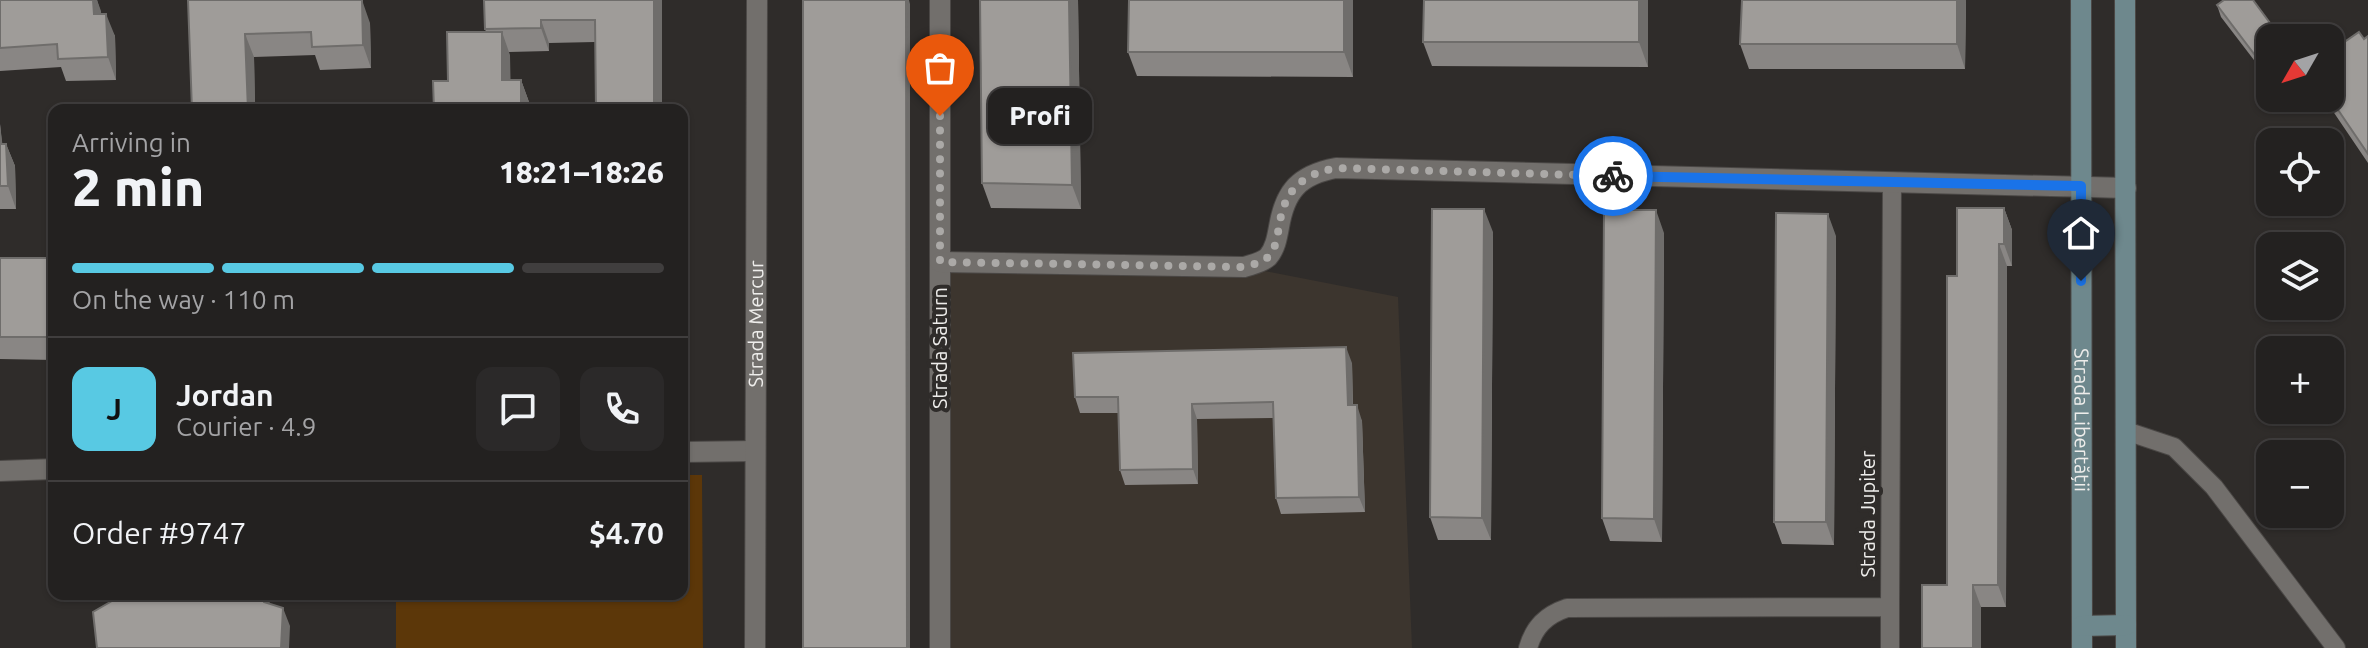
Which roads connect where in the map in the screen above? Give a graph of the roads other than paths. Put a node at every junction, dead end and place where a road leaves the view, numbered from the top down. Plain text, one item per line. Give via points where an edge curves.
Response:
1 (757, 0) edge
2 (940, 0) edge
3 (2081, 0) edge
4 (2125, 0) edge
5 (1892, 183) junction
6 (2081, 186) junction
7 (2126, 188) junction
8 (940, 262) junction
9 (2126, 431) junction
10 (755, 451) junction
11 (688, 452) edge
12 (48, 469) edge
13 (0, 471) edge
14 (1890, 607) junction
15 (2126, 625) junction
16 (2082, 626) junction
17 (755, 648) edge
18 (940, 648) edge
19 (1528, 648) edge
20 (1890, 648) edge
21 (2082, 648) edge
22 (2126, 648) edge
23 (2336, 648) edge

1 - 10 street, Strada Mercur
2 - 8 street, Strada Saturn
3 - 6 main road, Strada Libertății
4 - 7 main road
5 - 6 street
5 - 8 street via 1336,168 1317,172 1291,191 1282,206 1271,254 1244,267
5 - 14 lane, Strada Jupiter
6 - 7 street
6 - 16 main road, Strada Libertății
7 - 9 main road
8 - 18 street, Strada Saturn
9 - 15 main road
9 - 23 lane via 2174,447 2214,487
10 - 11 street
10 - 17 street, Strada Mercur
12 - 13 street
14 - 19 lane, Strada Jupiter via 1567,608 1541,623
14 - 20 lane
15 - 16 main road
15 - 22 main road
16 - 21 main road, Strada Libertății

